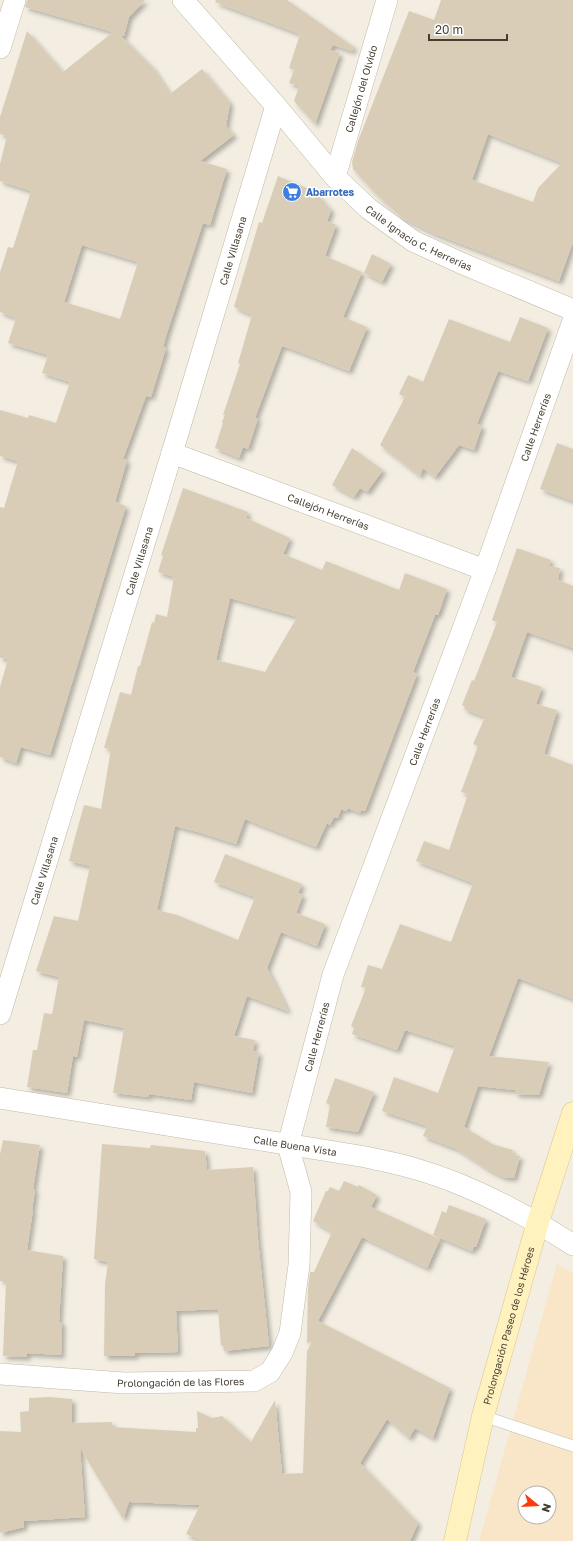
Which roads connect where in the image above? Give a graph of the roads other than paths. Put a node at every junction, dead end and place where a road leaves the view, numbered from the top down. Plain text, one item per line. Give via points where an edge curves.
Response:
1 (15, 0) edge
2 (183, 0) edge
3 (387, 0) edge
4 (0, 48) edge
5 (276, 106) junction
6 (335, 177) junction
7 (573, 310) edge
8 (573, 321) edge
9 (172, 452) junction
10 (485, 570) junction
11 (0, 1014) edge
12 (0, 1098) edge
13 (573, 1113) edge
14 (288, 1145) junction
15 (538, 1222) junction
16 (573, 1245) edge
17 (0, 1374) edge
18 (483, 1416) junction
19 (573, 1446) edge
20 (455, 1541) edge

1 - 4 street
2 - 5 street, Calle Ignacio C. Herrerías
3 - 6 street, Callejón del Olvido
5 - 6 street, Calle Ignacio C. Herrerías
5 - 9 street, Calle Villasana
6 - 7 street, Calle Ignacio C. Herrerías via 369,209 413,241
8 - 10 street, Calle Herrerías
9 - 10 street, Callejón Herrerías
9 - 11 street, Calle Villasana
10 - 14 street, Calle Herrerías via 333,975
12 - 14 street, Calle Buena Vista
13 - 15 street, Prolongación Paseo de los Héroes
14 - 15 street, Calle Buena Vista via 366,1157 418,1169 473,1190
14 - 17 street, Prolongación de las Flores via 301,1192 299,1265 290,1333 282,1354 270,1372 254,1381 132,1382
15 - 16 street, Calle Buena Vista
15 - 18 street, Prolongación Paseo de los Héroes
18 - 19 lane
18 - 20 street, Prolongación Paseo de los Héroes

